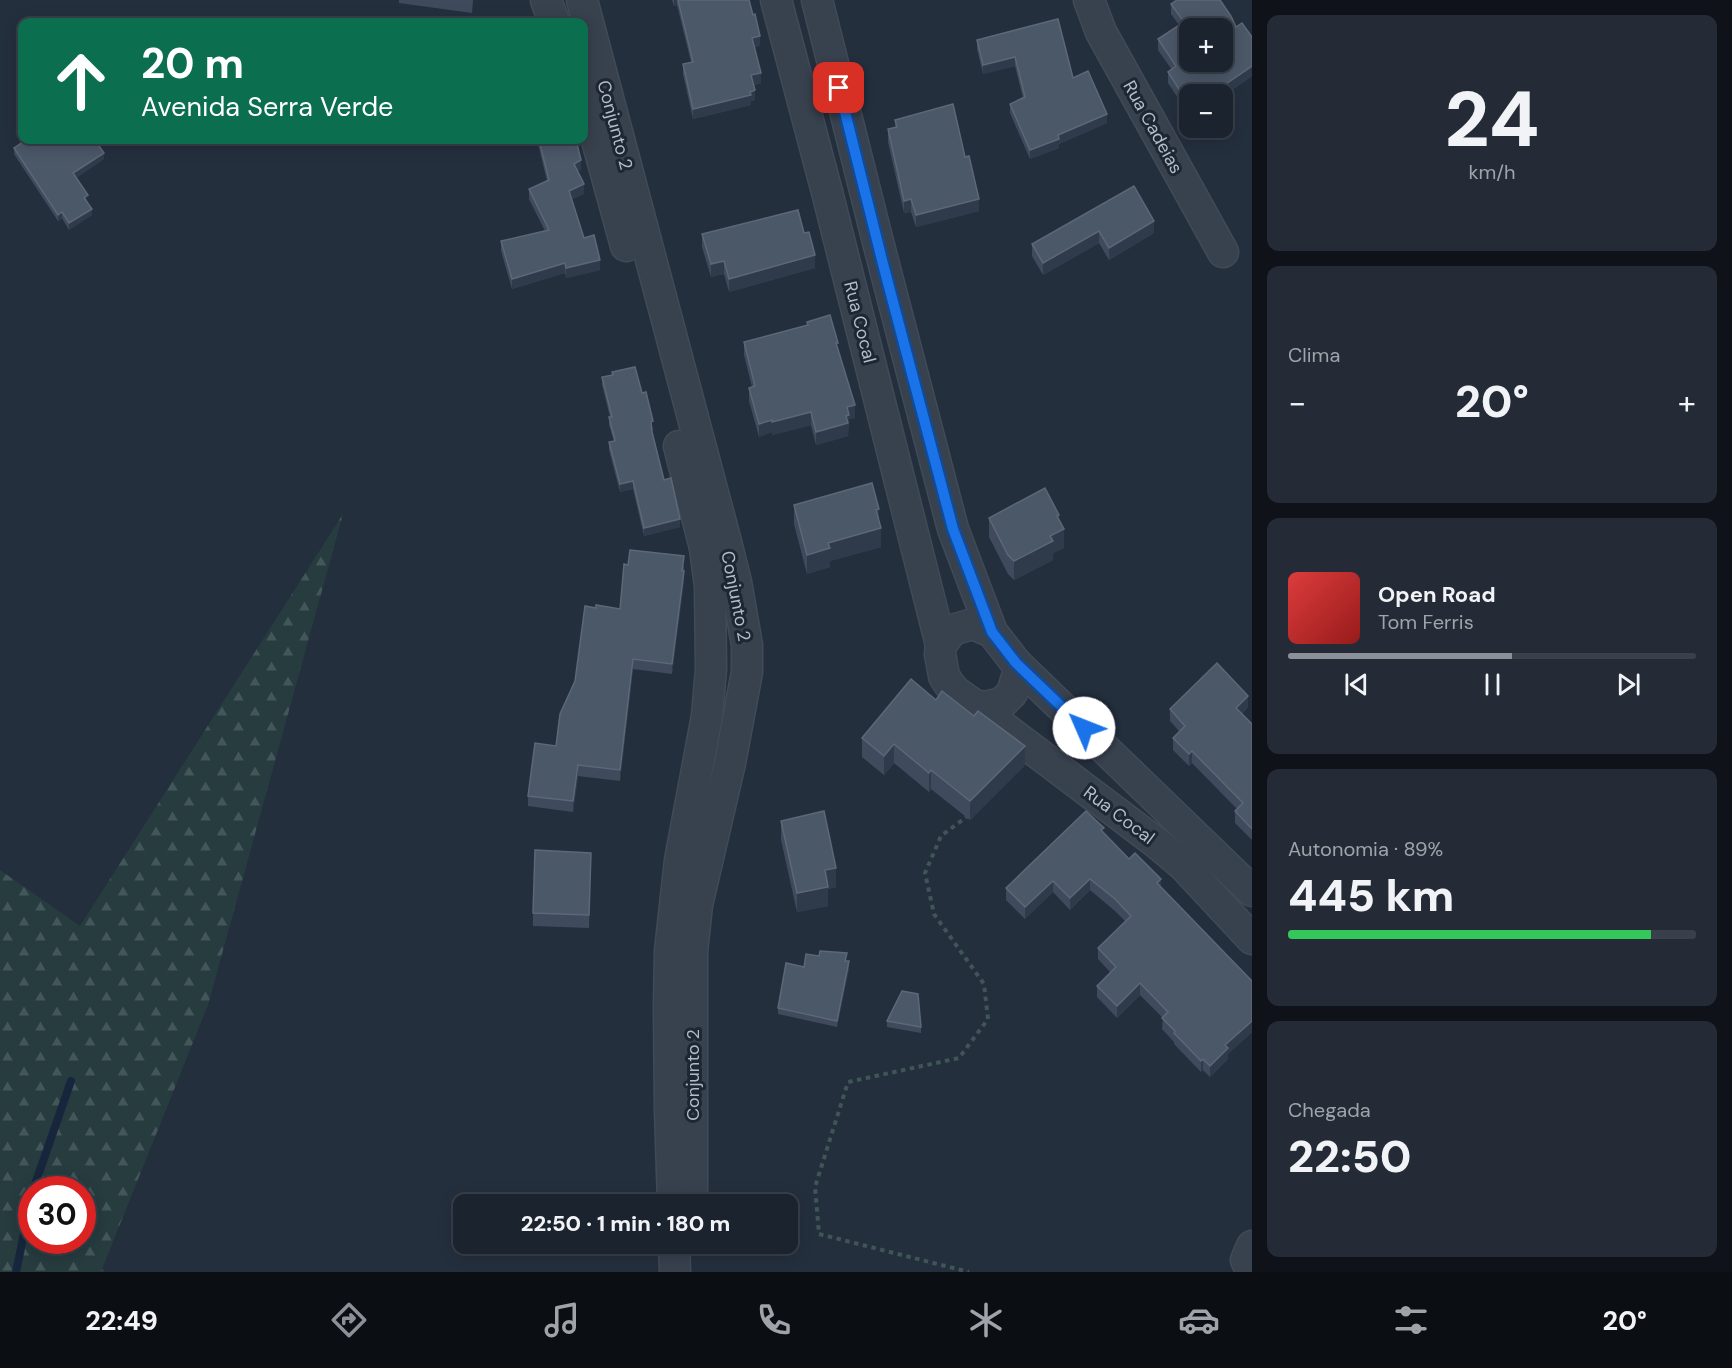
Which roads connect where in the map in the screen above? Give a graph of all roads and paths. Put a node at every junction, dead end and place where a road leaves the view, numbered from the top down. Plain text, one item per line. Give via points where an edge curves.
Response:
1 (546, 0) edge
2 (565, 0) edge
3 (582, 0) edge
4 (776, 0) edge
5 (817, 0) edge
6 (1089, 0) edge
7 (553, 18) edge
8 (569, 18) edge
9 (583, 18) edge
10 (588, 81) edge
11 (1223, 252) dead end
12 (992, 632) junction
13 (941, 645) junction
14 (1016, 663) junction
15 (974, 705) junction
16 (969, 814) edge
17 (1252, 891) edge
18 (1252, 939) edge
19 (681, 952) junction
20 (673, 1194) edge
21 (692, 1194) edge
22 (1252, 1246) edge
23 (674, 1254) edge
24 (692, 1254) edge
25 (675, 1272) edge
26 (692, 1272) edge
27 (969, 1272) edge
28 (1252, 1272) edge

1 - 7 street
2 - 8 street
3 - 9 street, Conjunto 2
4 - 13 street, Rua Cocal
5 - 12 street, Rua Cocal via 953,529
6 - 11 street, Rua Cadeias via 1101,32
10 - 19 street, Conjunto 2 via 593,126 669,368 715,545 736,582 747,645 747,672 730,763 697,905
12 - 13 street via 973,624 952,630
12 - 14 street
13 - 15 street via 944,676 956,692
14 - 15 street via 1012,693 1002,703
14 - 17 street, Rua Cocal
15 - 18 street, Rua Cocal via 1183,865
16 - 27 path via 941,836 925,873 934,914 984,984 988,1019 959,1058 848,1082 815,1187 819,1234
19 - 20 street, Conjunto 2 via 669,1007
19 - 21 street, Conjunto 2
22 - 28 street via 1246,1260
23 - 25 street
24 - 26 street

